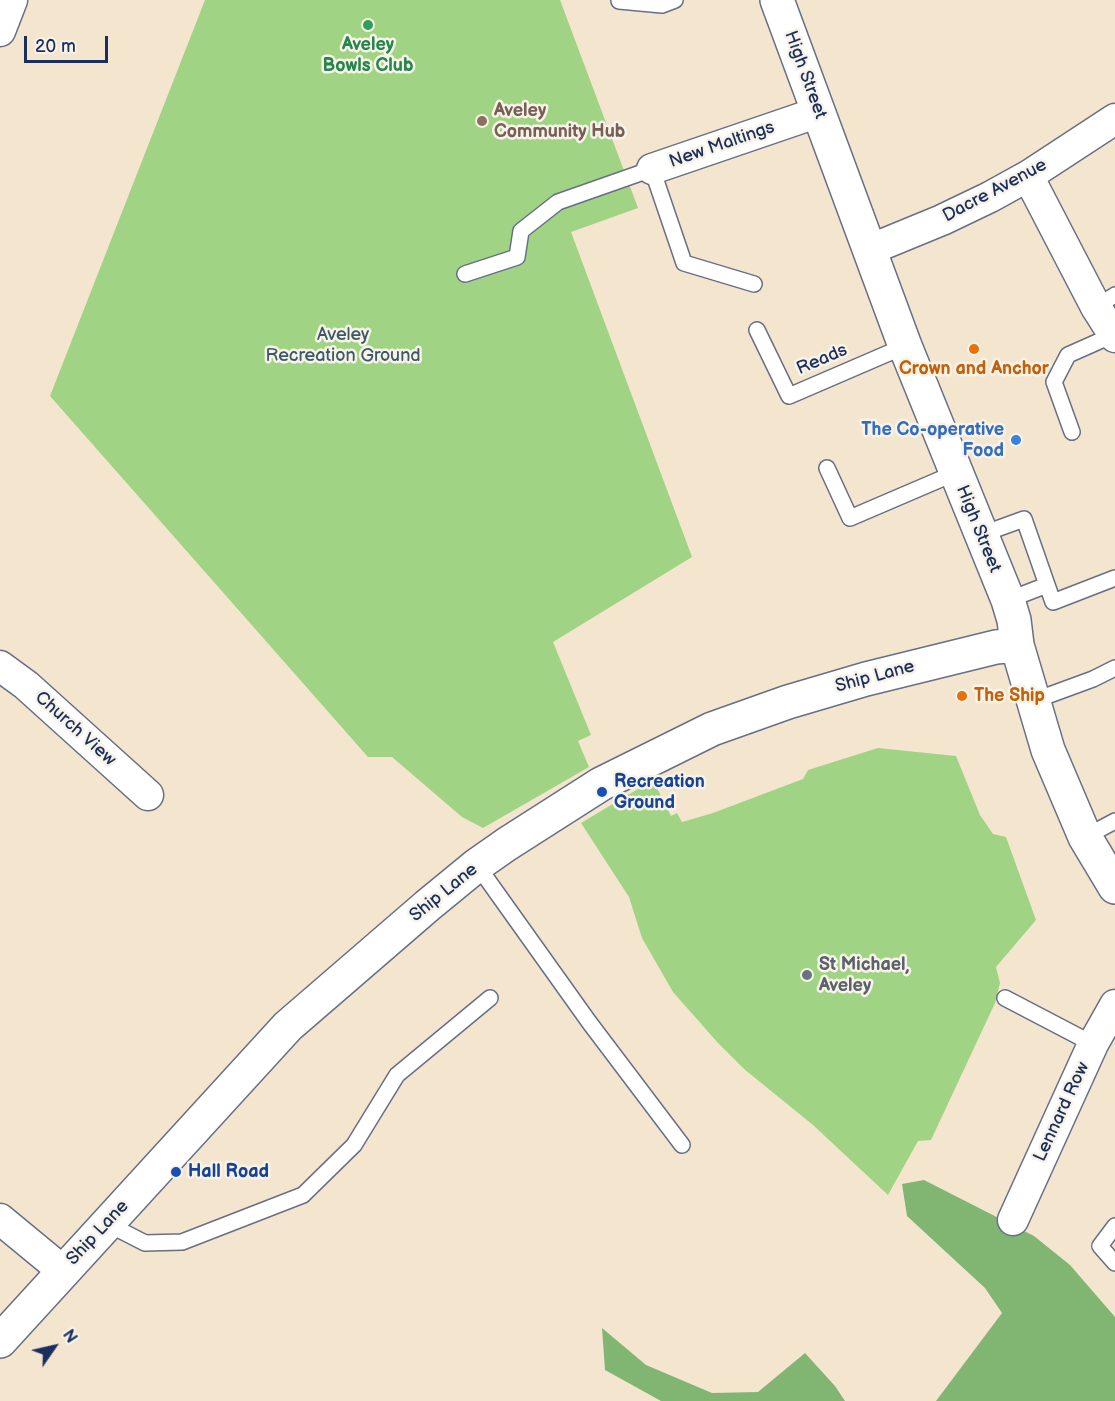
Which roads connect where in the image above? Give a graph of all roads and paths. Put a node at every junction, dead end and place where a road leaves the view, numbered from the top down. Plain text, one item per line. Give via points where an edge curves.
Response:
1 (12, 0) edge
2 (675, 0) edge
3 (777, 0) edge
4 (619, 2) edge
5 (0, 31) edge
6 (819, 112) junction
7 (1115, 119) edge
8 (652, 170) junction
9 (1028, 176) junction
10 (869, 250) junction
11 (465, 274) dead end
12 (754, 284) dead end
13 (1106, 301) edge
14 (757, 330) dead end
15 (1114, 336) edge
16 (904, 346) junction
17 (1072, 432) dead end
18 (827, 468) dead end
19 (955, 473) junction
20 (981, 535) junction
21 (1115, 579) edge
22 (1047, 585) junction
23 (1008, 600) junction
24 (1017, 645) junction
25 (0, 666) edge
26 (1115, 668) edge
27 (1033, 701) junction
28 (148, 795) dead end
29 (1115, 821) edge
30 (1085, 837) junction
31 (477, 865) junction
32 (1115, 887) edge
33 (490, 998) dead end
34 (1005, 998) dead end
35 (1115, 1005) edge
36 (1093, 1044) junction
37 (682, 1144) dead end
38 (0, 1219) edge
39 (1013, 1220) dead end
40 (106, 1223) junction
41 (1115, 1226) edge
42 (1115, 1263) edge
43 (63, 1271) junction
44 (0, 1341) edge

1 - 5 street
2 - 4 lane via 662,5
3 - 6 street, High Street
6 - 8 street, New Maltings
6 - 10 street, High Street
7 - 9 street, Dacre Avenue
8 - 11 lane via 558,202 521,231 518,257
8 - 12 lane, New Maltings via 684,263
9 - 10 street, Dacre Avenue via 942,220
9 - 13 street
10 - 16 street, High Street
13 - 15 street
14 - 16 lane, Reads via 789,396
15 - 17 lane via 1068,355 1053,382
16 - 19 street, High Street
18 - 19 lane via 849,518
19 - 20 street, High Street
20 - 22 lane via 1024,519
20 - 23 street, High Street
21 - 22 lane via 1053,602
22 - 23 lane
23 - 24 street, High Street
24 - 27 street, High Street
24 - 31 street, Ship Lane via 866,679 712,729 601,784
25 - 28 street, Church View
26 - 27 lane
27 - 30 street, High Street via 1048,750
29 - 30 lane
30 - 32 street, High Street
31 - 37 lane
31 - 40 street, Ship Lane via 288,1026
33 - 40 lane via 397,1075 354,1144 303,1195 182,1242 145,1243
34 - 36 lane
35 - 36 street, Lennard Row
36 - 39 street, Lennard Row
38 - 43 street
40 - 43 street, Ship Lane
41 - 42 lane via 1100,1246
43 - 44 street, Ship Lane

